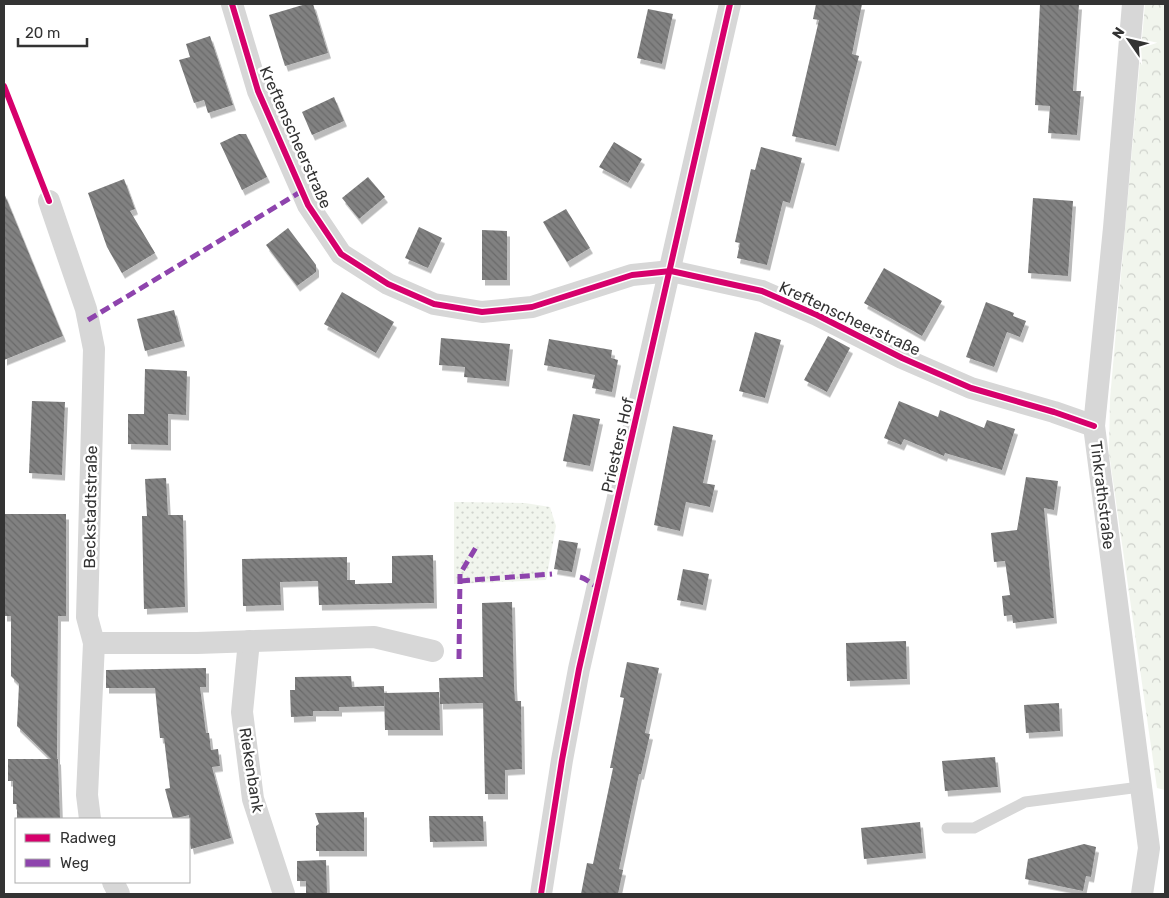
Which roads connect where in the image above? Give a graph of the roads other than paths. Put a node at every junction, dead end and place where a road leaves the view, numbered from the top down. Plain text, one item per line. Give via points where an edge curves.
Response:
1 (232, 4) edge
2 (730, 4) edge
3 (1133, 4) edge
4 (49, 201) dead end
5 (671, 271) junction
6 (1094, 426) junction
7 (249, 642) junction
8 (94, 643) junction
9 (433, 652) dead end
10 (1140, 787) junction
11 (90, 818) edge
12 (947, 828) dead end
13 (113, 883) edge
14 (119, 894) edge
15 (284, 894) edge
16 (541, 894) edge
17 (1142, 894) edge

1 - 5 street, Kreftenscheerstraße via 258,91 308,205 341,254 388,284 434,304 482,312 532,307 632,275
2 - 5 street, Priesters Hof
3 - 6 street, Tinkrathstraße
4 - 8 street, Beckstadtstraße via 86,309 94,349 87,618
5 - 6 street, Kreftenscheerstraße via 762,291 972,388
5 - 16 street, Priesters Hof via 579,669
6 - 10 street, Tinkrathstraße
7 - 8 street
7 - 9 street via 374,637
7 - 15 street, Riekenbank via 242,712 253,799
8 - 11 street, Beckstadtstraße via 87,795
10 - 12 lane via 1025,802 974,828
10 - 17 street, Tinkrathstraße via 1149,848
13 - 14 street

